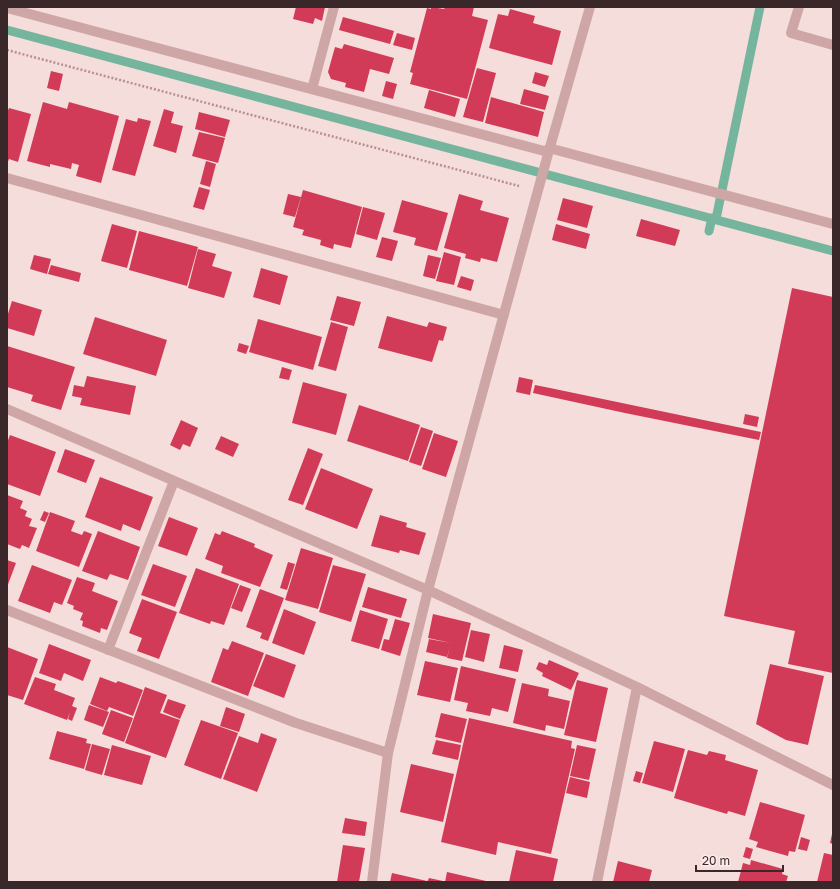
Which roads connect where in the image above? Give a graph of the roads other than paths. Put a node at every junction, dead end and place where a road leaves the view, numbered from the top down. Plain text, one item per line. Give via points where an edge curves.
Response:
1 (334, 7) edge
2 (590, 7) edge
3 (799, 7) edge
4 (7, 8) edge
5 (833, 45) edge
6 (312, 89) junction
7 (548, 151) junction
8 (7, 178) edge
9 (833, 224) edge
10 (504, 315) junction
11 (7, 409) edge
12 (174, 480) junction
13 (428, 590) junction
14 (7, 610) edge
15 (108, 650) junction
16 (637, 687) junction
17 (388, 753) junction
18 (833, 785) edge
19 (372, 882) edge
20 (597, 882) edge

1 - 6 street
2 - 7 street
3 - 5 street via 791,33
4 - 6 street
6 - 7 street
7 - 9 street via 705,189
7 - 10 street
8 - 10 street
10 - 13 street
11 - 12 street
12 - 13 street
12 - 15 street
13 - 16 street
13 - 17 street
14 - 15 street
15 - 17 street via 296,723
16 - 18 street
16 - 20 street
17 - 19 street

